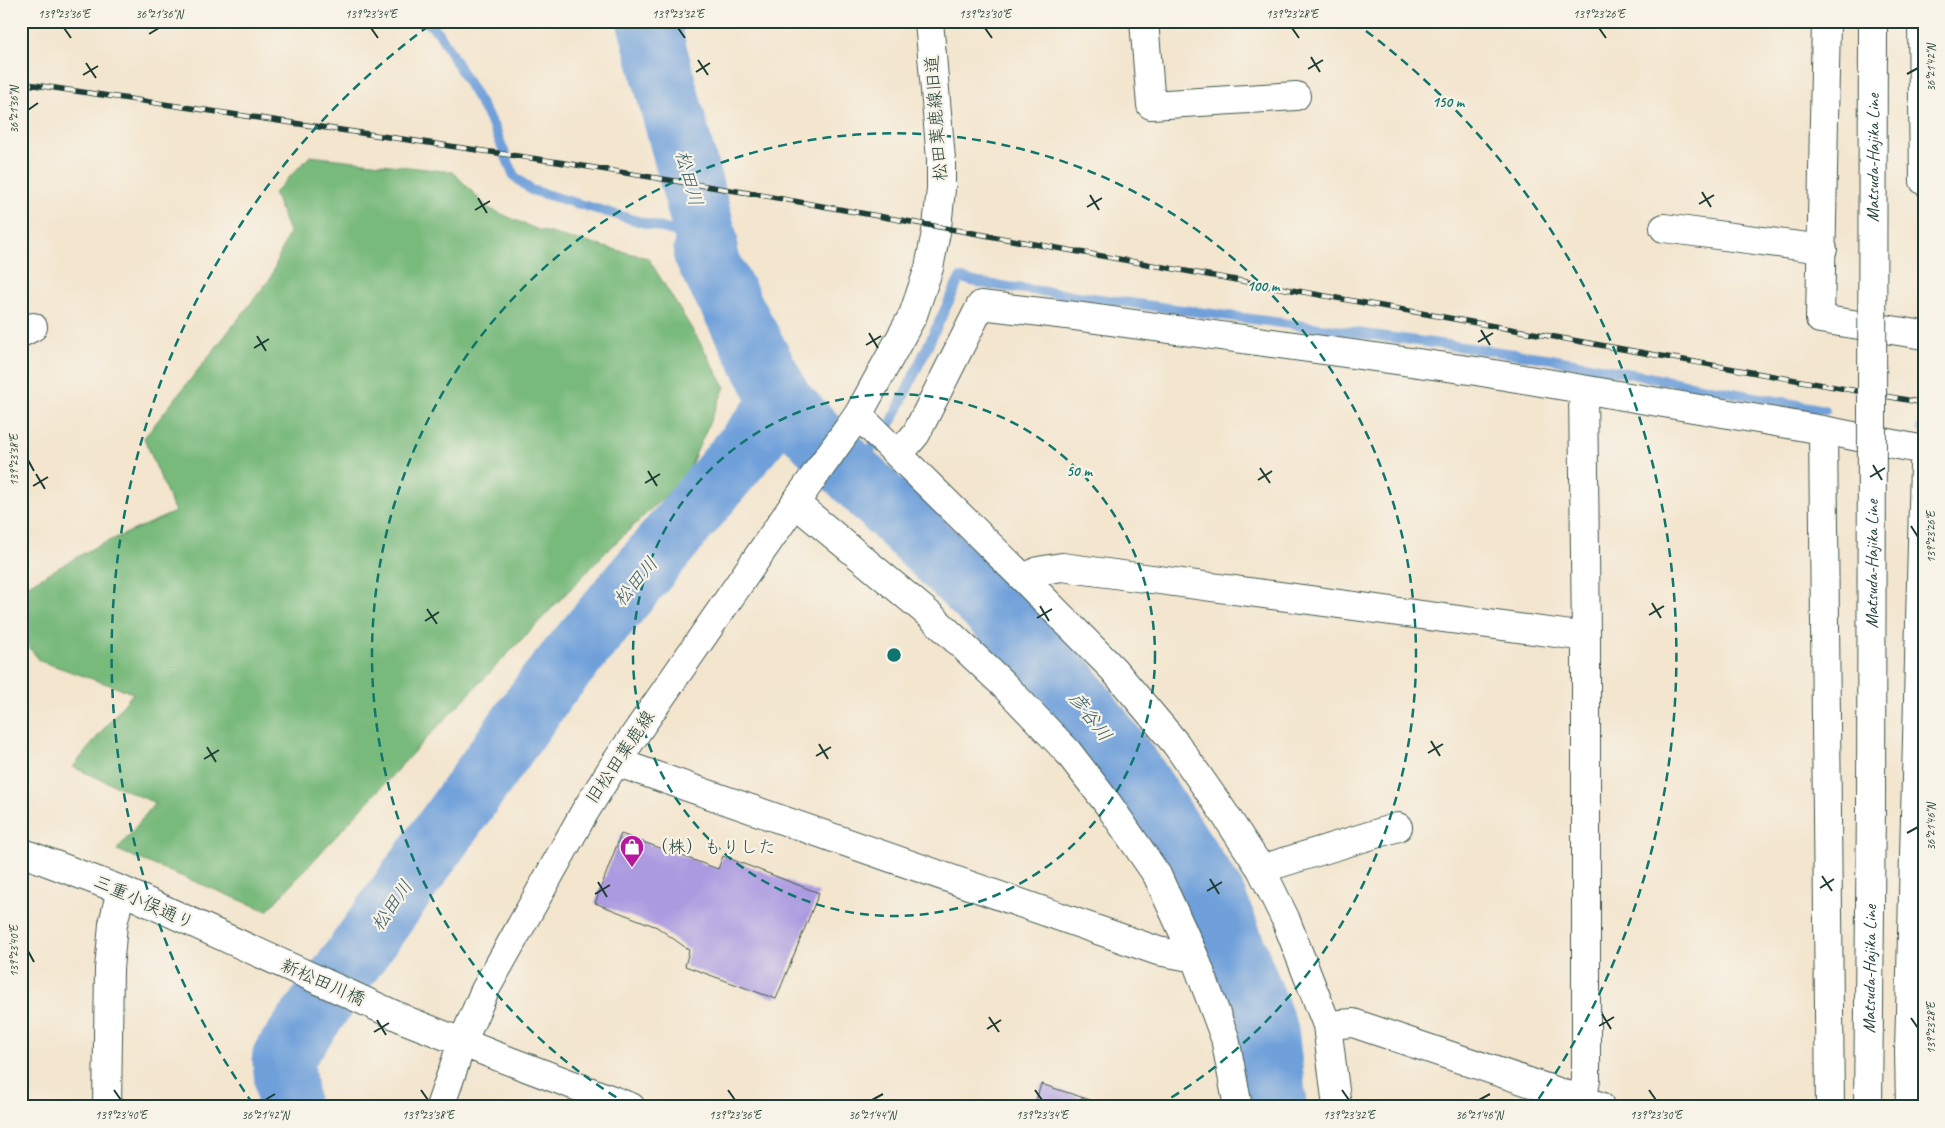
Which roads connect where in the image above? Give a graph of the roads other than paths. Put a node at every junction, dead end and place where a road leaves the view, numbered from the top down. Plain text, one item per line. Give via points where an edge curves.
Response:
1 (929, 21) edge
2 (1144, 21) edge
3 (1826, 21) edge
4 (1873, 21) edge
5 (1922, 21) edge
6 (1296, 96) dead end
7 (1924, 181) edge
8 (1664, 228) dead end
9 (1823, 249) junction
10 (1924, 335) edge
11 (1583, 390) junction
12 (1823, 430) junction
13 (873, 435) junction
14 (1924, 450) edge
15 (1924, 465) edge
16 (800, 496) junction
17 (1024, 579) junction
18 (1586, 637) junction
19 (616, 762) junction
20 (1398, 827) dead end
21 (21, 852) edge
22 (1261, 869) junction
23 (121, 890) junction
24 (265, 956) joint
25 (1195, 958) junction
26 (1328, 1025) junction
27 (462, 1042) junction
28 (1917, 1053) edge
29 (1592, 1104) edge
30 (107, 1107) edge
31 (440, 1107) edge
32 (631, 1107) edge
33 (1238, 1107) edge
34 (1337, 1107) edge
35 (1830, 1107) edge
36 (1868, 1107) edge
37 (1910, 1107) edge

1 - 13 street, 松田葉鹿線旧道 via 941,158 937,227 929,268
2 - 6 street via 1151,105
3 - 9 street
4 - 36 street, Matsuda-Hajika Line, bridge
5 - 7 street
8 - 9 street
9 - 10 street via 1820,319
11 - 12 street
11 - 13 street via 1476,371 981,305 916,434
11 - 18 street
12 - 14 street
12 - 35 street
13 - 16 street, 旧松田葉鹿線
13 - 17 street
15 - 28 street
16 - 19 street, 旧松田葉鹿線
16 - 25 street via 1002,683 1068,752 1157,875
17 - 18 street via 1038,571 1062,567
17 - 22 street via 1113,669 1176,744
18 - 29 street via 1586,1079
19 - 25 street via 1158,951
19 - 27 street, 旧松田葉鹿線 via 507,948
20 - 22 street
21 - 23 street, 三重小俣通り
22 - 26 street via 1285,918
23 - 24 street, 三重小俣通り
23 - 30 street via 113,924 109,969
24 - 27 street, 新松田川橋
25 - 33 street via 1224,1038
26 - 29 street via 1353,1023
26 - 34 street
27 - 31 street
27 - 32 street
28 - 37 street

